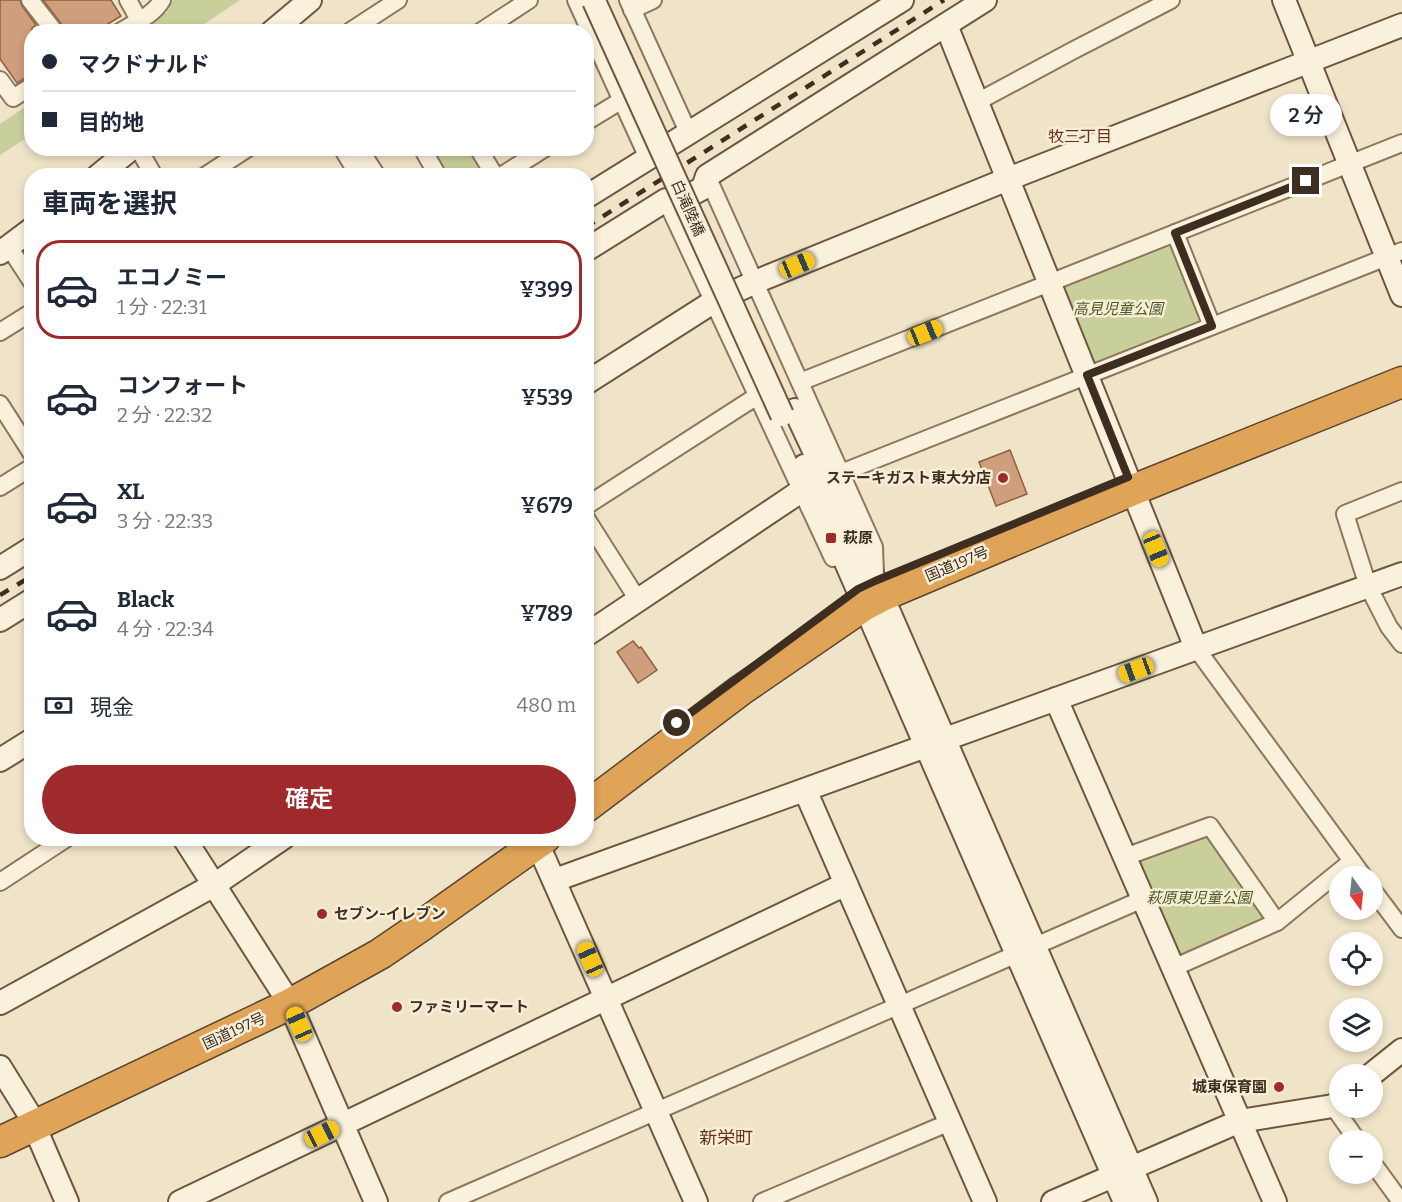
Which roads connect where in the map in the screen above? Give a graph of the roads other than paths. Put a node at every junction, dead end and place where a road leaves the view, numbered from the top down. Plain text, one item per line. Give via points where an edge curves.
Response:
1 (30, 0) edge
2 (128, 0) edge
3 (162, 0) edge
4 (310, 0) edge
5 (398, 0) edge
6 (593, 0) edge
7 (653, 0) edge
8 (902, 0) edge
9 (985, 0) edge
10 (1171, 0) edge
11 (1284, 0) edge
12 (519, 3) edge
13 (630, 5) edge
14 (139, 20) junction
15 (49, 24) edge
16 (133, 24) edge
17 (284, 24) edge
18 (361, 24) edge
19 (491, 24) edge
20 (1402, 24) edge
21 (946, 25) junction
22 (1309, 61) junction
23 (0, 80) edge
24 (24, 91) edge
25 (622, 100) junction
26 (977, 102) junction
27 (594, 118) edge
28 (689, 134) junction
29 (1402, 143) edge
30 (122, 156) edge
31 (236, 156) edge
32 (349, 156) edge
33 (531, 156) edge
34 (648, 158) junction
35 (1350, 164) junction
36 (108, 168) edge
37 (217, 168) edge
38 (359, 168) edge
39 (513, 168) edge
40 (707, 177) junction
41 (1008, 179) junction
42 (594, 192) edge
43 (666, 200) junction
44 (1175, 233) junction
45 (24, 235) edge
46 (594, 245) edge
47 (5, 250) edge
48 (1394, 254) edge
49 (24, 273) edge
50 (755, 282) junction
51 (1050, 283) junction
52 (1402, 295) edge
53 (713, 302) junction
54 (24, 317) edge
55 (1212, 326) junction
56 (0, 332) edge
57 (1402, 366) edge
58 (1087, 375) junction
59 (594, 378) edge
60 (800, 382) junction
61 (1402, 382) edge
62 (757, 396) junction
63 (1, 407) edge
64 (24, 442) edge
65 (24, 472) edge
66 (841, 472) junction
67 (1130, 484) junction
68 (0, 487) edge
69 (801, 491) junction
70 (1402, 491) edge
71 (594, 501) edge
72 (594, 531) edge
73 (24, 553) edge
74 (0, 568) edge
75 (1402, 574) edge
76 (1368, 586) junction
77 (870, 593) junction
78 (638, 600) junction
79 (24, 605) edge
80 (0, 620) edge
81 (594, 630) edge
82 (1402, 644) edge
83 (1196, 648) junction
84 (1056, 699) junction
85 (936, 742) junction
86 (24, 745) edge
87 (0, 760) edge
88 (594, 783) edge
89 (805, 790) junction
90 (594, 801) edge
91 (55, 846) edge
92 (189, 846) edge
93 (271, 846) edge
94 (526, 846) edge
95 (537, 846) edge
96 (1125, 857) junction
97 (1352, 861) junction
98 (1356, 866) edge
99 (555, 880) junction
100 (0, 882) edge
101 (846, 884) junction
102 (214, 885) junction
103 (1143, 899) junction
104 (1383, 904) edge
105 (1277, 922) junction
106 (1402, 929) edge
107 (1026, 950) junction
108 (1173, 968) junction
109 (607, 998) junction
110 (287, 999) junction
111 (0, 1003) edge
112 (899, 1005) junction
113 (1402, 1050) edge
114 (1383, 1065) edge
115 (0, 1067) edge
116 (1329, 1105) edge
117 (656, 1111) junction
118 (31, 1120) junction
119 (1240, 1121) junction
120 (950, 1122) junction
121 (343, 1124) junction
122 (0, 1128) edge
123 (0, 1142) edge
124 (1123, 1171) junction
125 (1383, 1177) edge
126 (67, 1202) edge
127 (180, 1202) edge
128 (376, 1202) edge
129 (448, 1202) edge
130 (696, 1202) edge
131 (762, 1202) edge
132 (985, 1202) edge
133 (1053, 1202) edge
134 (1125, 1202) edge
135 (1146, 1202) edge
136 (1275, 1202) edge
137 (1401, 1202) edge

1 - 15 street
2 - 14 street
3 - 14 street
4 - 17 street
5 - 18 street
6 - 25 street
6 - 77 street, 白滝陸橋, bridge
7 - 13 street
8 - 28 street
9 - 21 street
10 - 26 street
11 - 22 street
12 - 19 street
13 - 28 street
14 - 16 street
20 - 22 street
21 - 26 street
21 - 40 street
22 - 35 street
22 - 41 street
23 - 24 street via 13,98
25 - 27 street
25 - 34 street
26 - 41 street
28 - 34 street
29 - 35 street
30 - 36 street
31 - 37 street
32 - 38 street
33 - 39 street
34 - 42 street
35 - 44 street
35 - 48 street
40 - 43 street via 703,188 679,201
40 - 50 street
41 - 50 street
41 - 51 street
43 - 46 street
43 - 53 street
44 - 51 street
44 - 55 street
45 - 47 street
47 - 49 street
48 - 52 street
48 - 55 street
50 - 53 street
50 - 60 street
51 - 58 street
51 - 60 street
53 - 59 street
53 - 62 street
54 - 56 street
55 - 58 street
57 - 67 highway, 国道197号
58 - 66 street
58 - 67 street
60 - 66 street
61 - 67 highway, 国道197号
62 - 69 street
62 - 71 street
63 - 64 street
65 - 68 street
66 - 77 street via 874,547
67 - 77 highway, 国道197号
67 - 83 street
69 - 77 street via 831,555
69 - 78 street
70 - 76 street via 1345,514
72 - 78 street
73 - 74 street
75 - 76 street
76 - 82 street
76 - 83 street
77 - 85 street, 白滝陸橋
77 - 88 highway, 国道197号
77 - 90 highway, 国道197号
78 - 81 street
79 - 80 street
83 - 84 street
83 - 97 street
84 - 85 street
84 - 96 street
85 - 89 street
85 - 107 street, 白滝陸橋
86 - 87 street
89 - 99 street
89 - 101 street
91 - 100 street
92 - 102 street
93 - 102 street
94 - 110 highway, 国道197号 via 380,954
95 - 99 street
96 - 103 street
96 - 105 street via 1210,826
97 - 98 street
97 - 105 street
99 - 109 street
101 - 109 street
101 - 112 street
102 - 110 street
102 - 111 street
103 - 107 street
103 - 108 street
104 - 106 street
105 - 108 street
107 - 112 street
107 - 124 street, 白滝陸橋
108 - 119 street
109 - 117 street
109 - 121 street
110 - 118 highway, 国道197号
110 - 121 street
112 - 117 street
112 - 120 street
113 - 114 street
115 - 118 street
116 - 119 street
117 - 129 street
117 - 130 street
118 - 122 highway, 国道197号
118 - 123 highway, 国道197号
118 - 126 street
119 - 124 street
119 - 136 street
120 - 131 street
120 - 132 street
121 - 127 street
121 - 128 street
124 - 133 street
124 - 134 street
124 - 135 street
125 - 137 street

